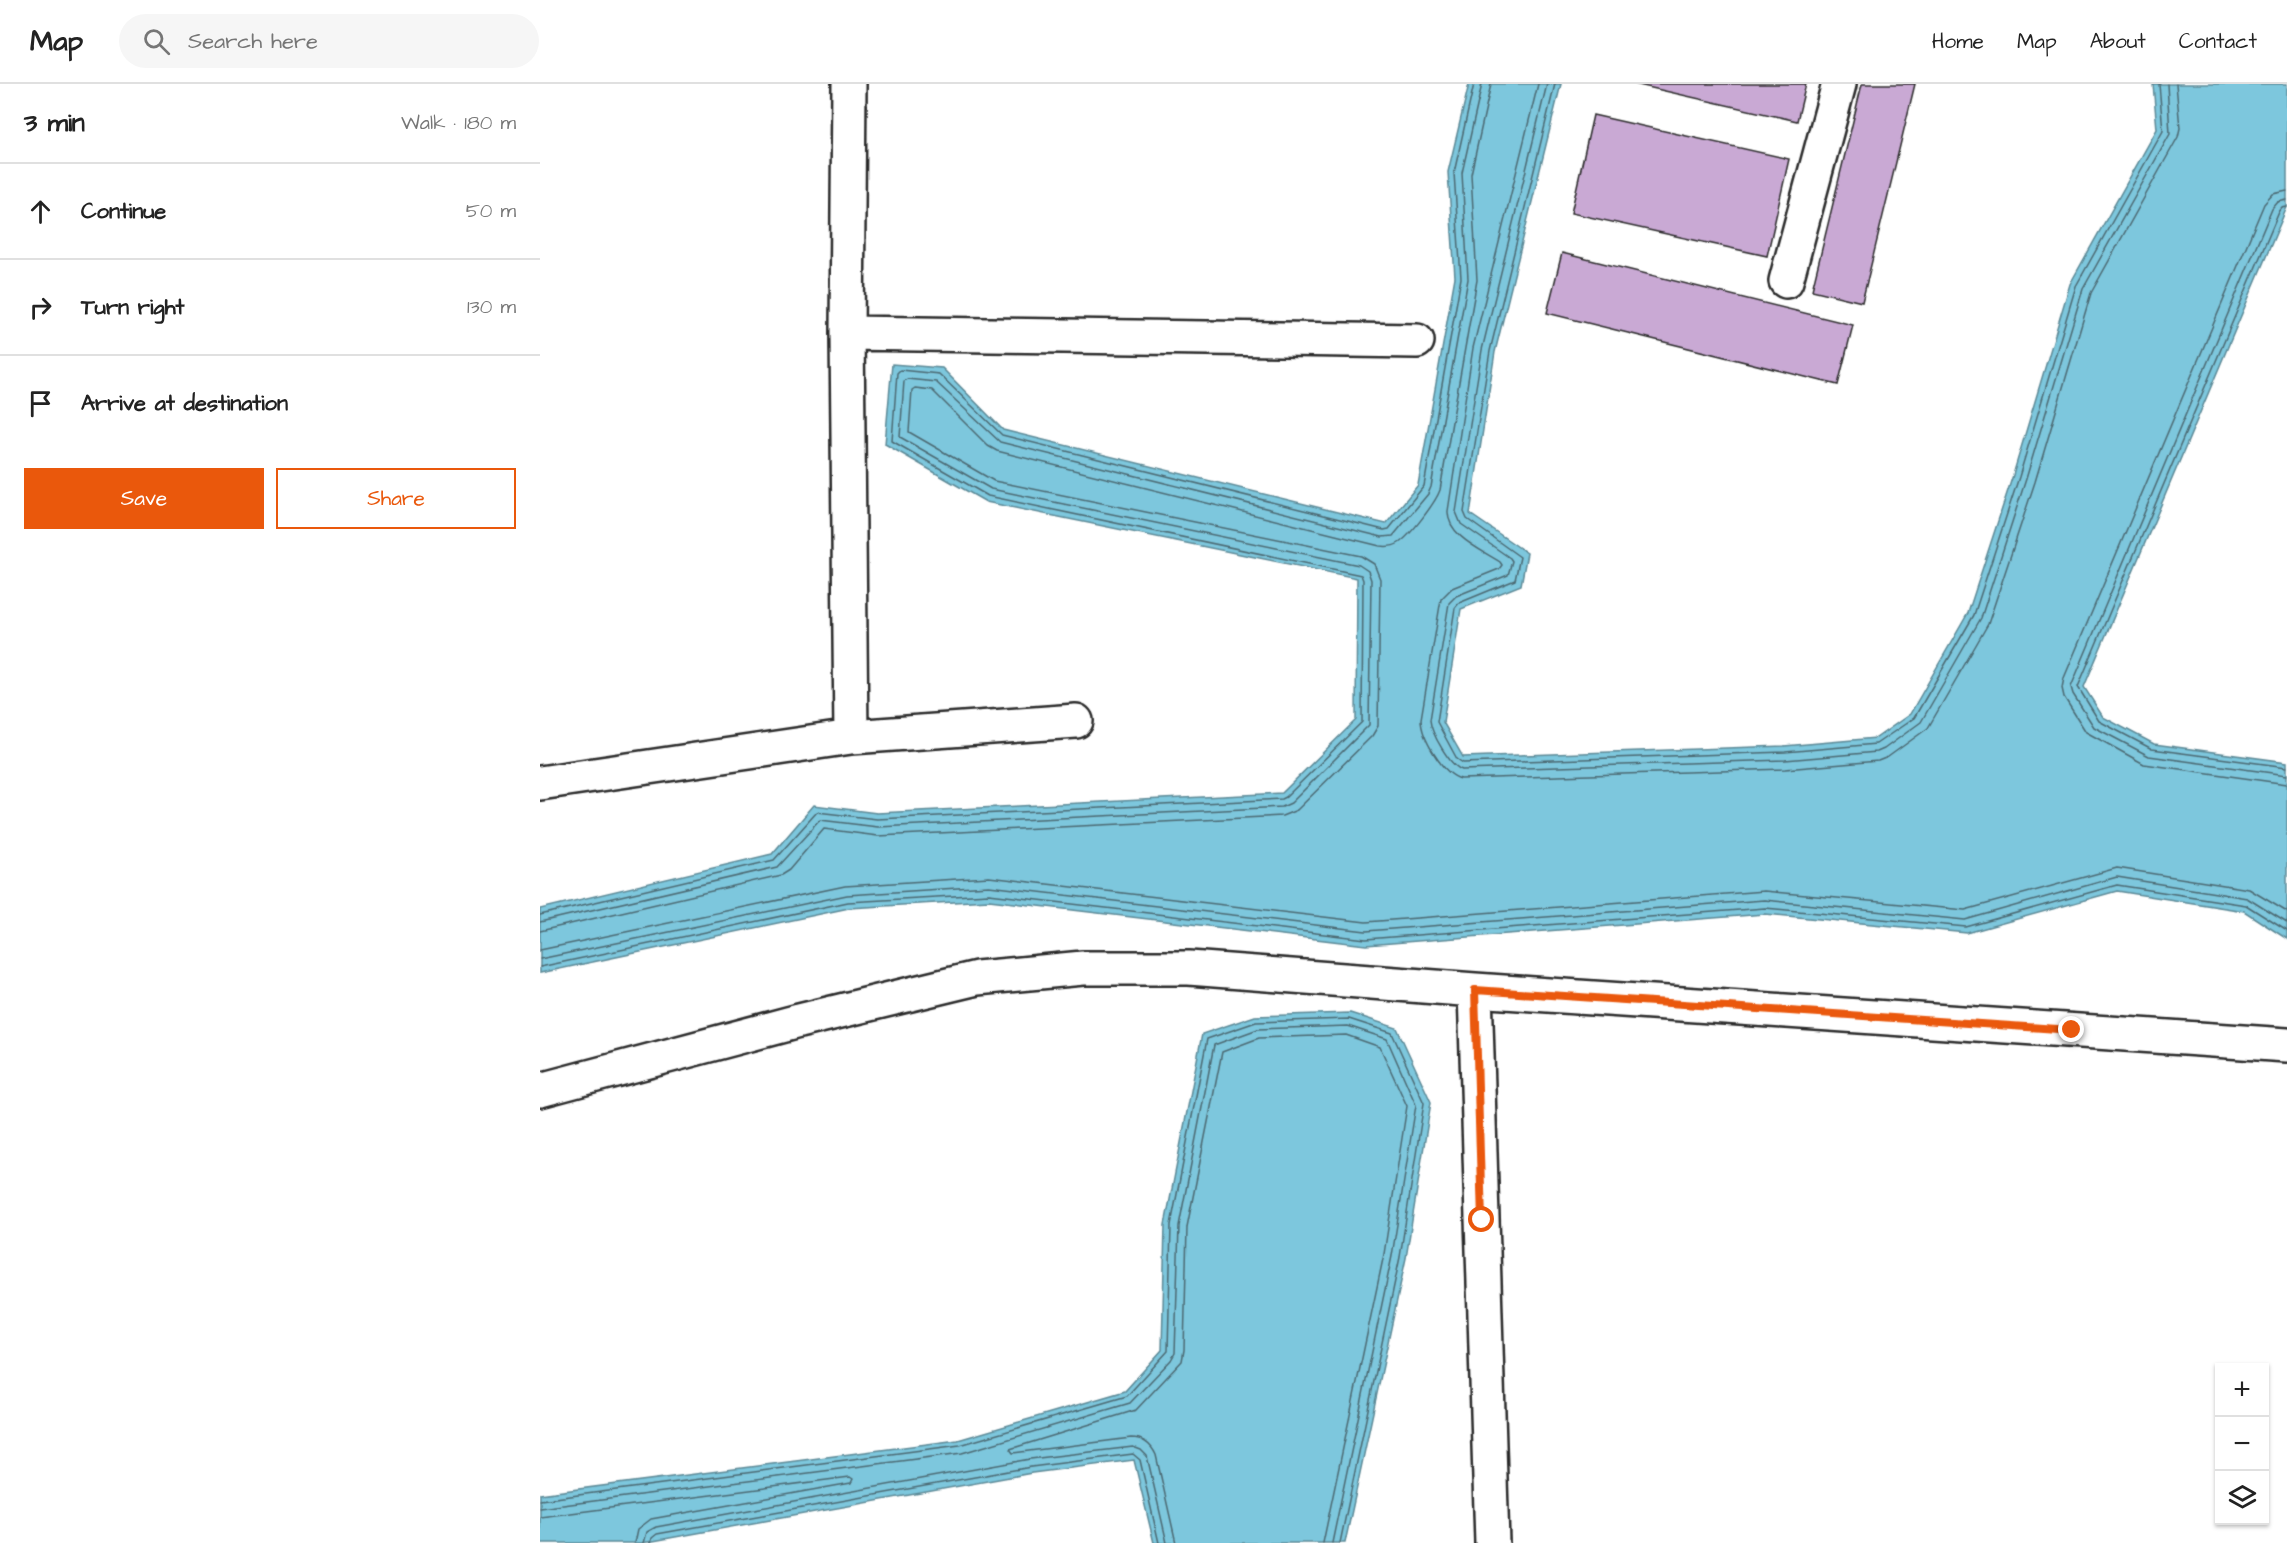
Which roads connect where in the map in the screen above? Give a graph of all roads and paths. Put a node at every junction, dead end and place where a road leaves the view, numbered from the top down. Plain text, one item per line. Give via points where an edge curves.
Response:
1 (849, 84) edge
2 (1839, 84) edge
3 (1786, 281) dead end
4 (847, 333) junction
5 (1417, 341) dead end
6 (1076, 721) dead end
7 (851, 736) junction
8 (540, 783) edge
9 (1475, 990) junction
10 (2287, 1045) edge
11 (540, 1090) edge
12 (1492, 1543) edge

1 - 4 street
2 - 3 street
4 - 5 street
4 - 7 street
6 - 7 street
7 - 8 street
9 - 10 street
9 - 11 street via 1189,968 1083,968 977,978
9 - 12 street

